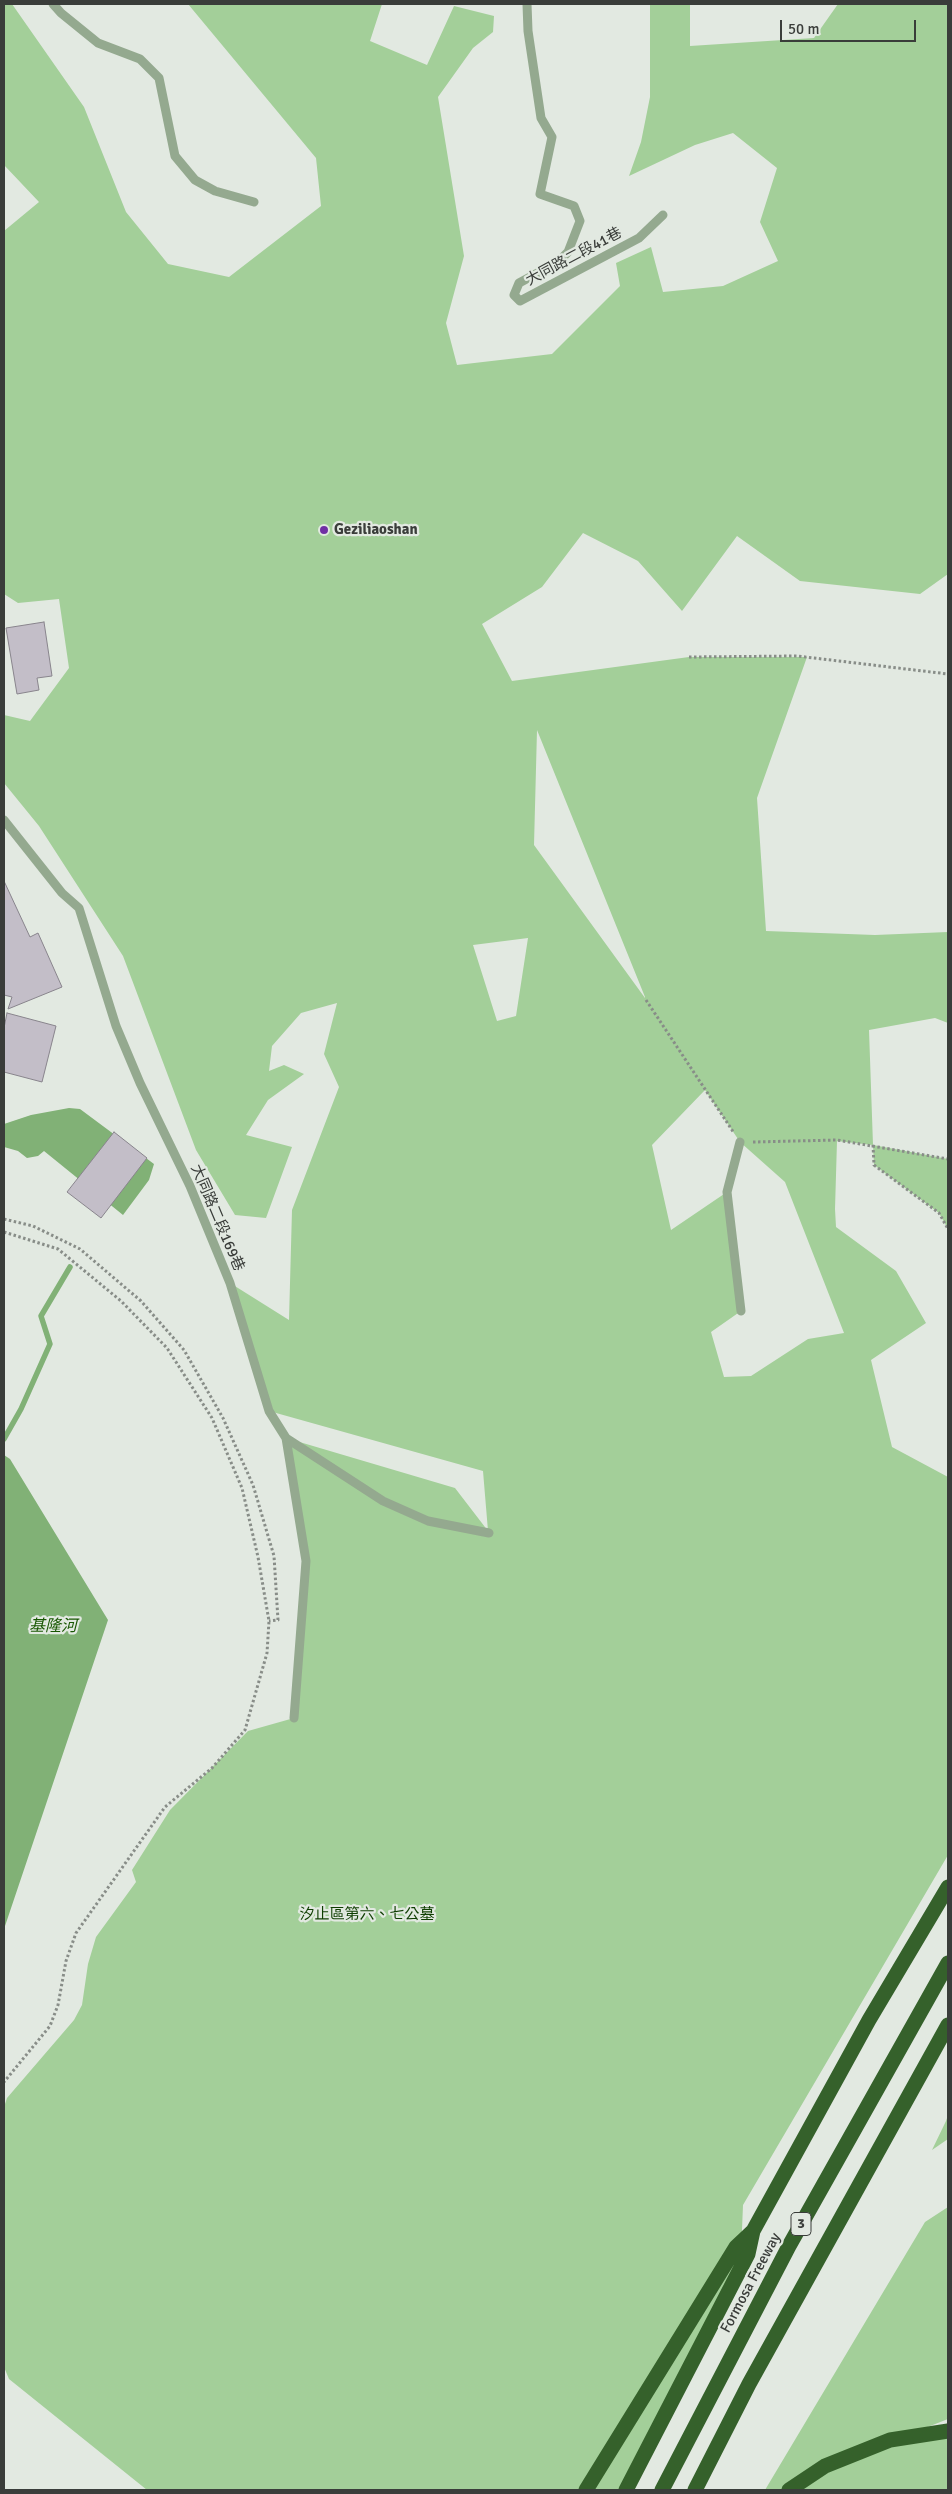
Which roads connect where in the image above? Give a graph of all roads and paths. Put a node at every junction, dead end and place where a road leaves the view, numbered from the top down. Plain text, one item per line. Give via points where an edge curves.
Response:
1 (53, 4) edge
2 (527, 4) edge
3 (254, 202) dead end
4 (663, 215) dead end
5 (689, 656) dead end
6 (948, 674) edge
7 (4, 820) edge
8 (646, 1000) dead end
9 (740, 1142) junction
10 (873, 1145) junction
11 (948, 1159) edge
12 (4, 1219) edge
13 (948, 1229) edge
14 (4, 1232) edge
15 (741, 1311) dead end
16 (286, 1438) junction
17 (488, 1533) dead end
18 (268, 1621) junction
19 (294, 1718) dead end
20 (948, 1887) edge
21 (948, 1963) edge
22 (948, 2025) edge
23 (4, 2082) edge
24 (753, 2232) junction
25 (948, 2431) edge
26 (586, 2490) edge
27 (626, 2490) edge
28 (662, 2490) edge
29 (695, 2490) edge
30 (789, 2490) edge

1 - 3 lane via 98,43 140,59 159,78 175,156 195,180 215,191
2 - 4 lane, 大同路二段41巷 via 541,118 552,137 540,194 574,206 580,221 568,252 558,262 519,283 514,295 520,301 639,238
5 - 6 path via 797,656
7 - 16 lane, 大同路二段169巷 via 62,893 79,908 116,1026 190,1186 230,1282 268,1411
8 - 9 path
9 - 10 path via 837,1140
9 - 15 lane via 727,1192
10 - 11 path
10 - 13 path via 874,1165 939,1213
12 - 18 path via 33,1226 80,1249 141,1301 184,1350 223,1418 253,1485 274,1556 278,1620
14 - 18 path via 58,1249 121,1301 167,1348 212,1418 242,1488
16 - 17 lane, 大同路二段169巷 via 383,1501 428,1521
16 - 19 lane via 306,1561
18 - 23 path via 267,1653 245,1730 212,1768 165,1806 76,1934 50,2026
20 - 24 highway via 869,2020
21 - 28 highway, Formosa Freeway / 3 via 789,2246
22 - 29 highway, 3 via 824,2246
24 - 26 highway via 736,2247
24 - 27 highway via 748,2254
25 - 30 highway via 890,2440 825,2466

